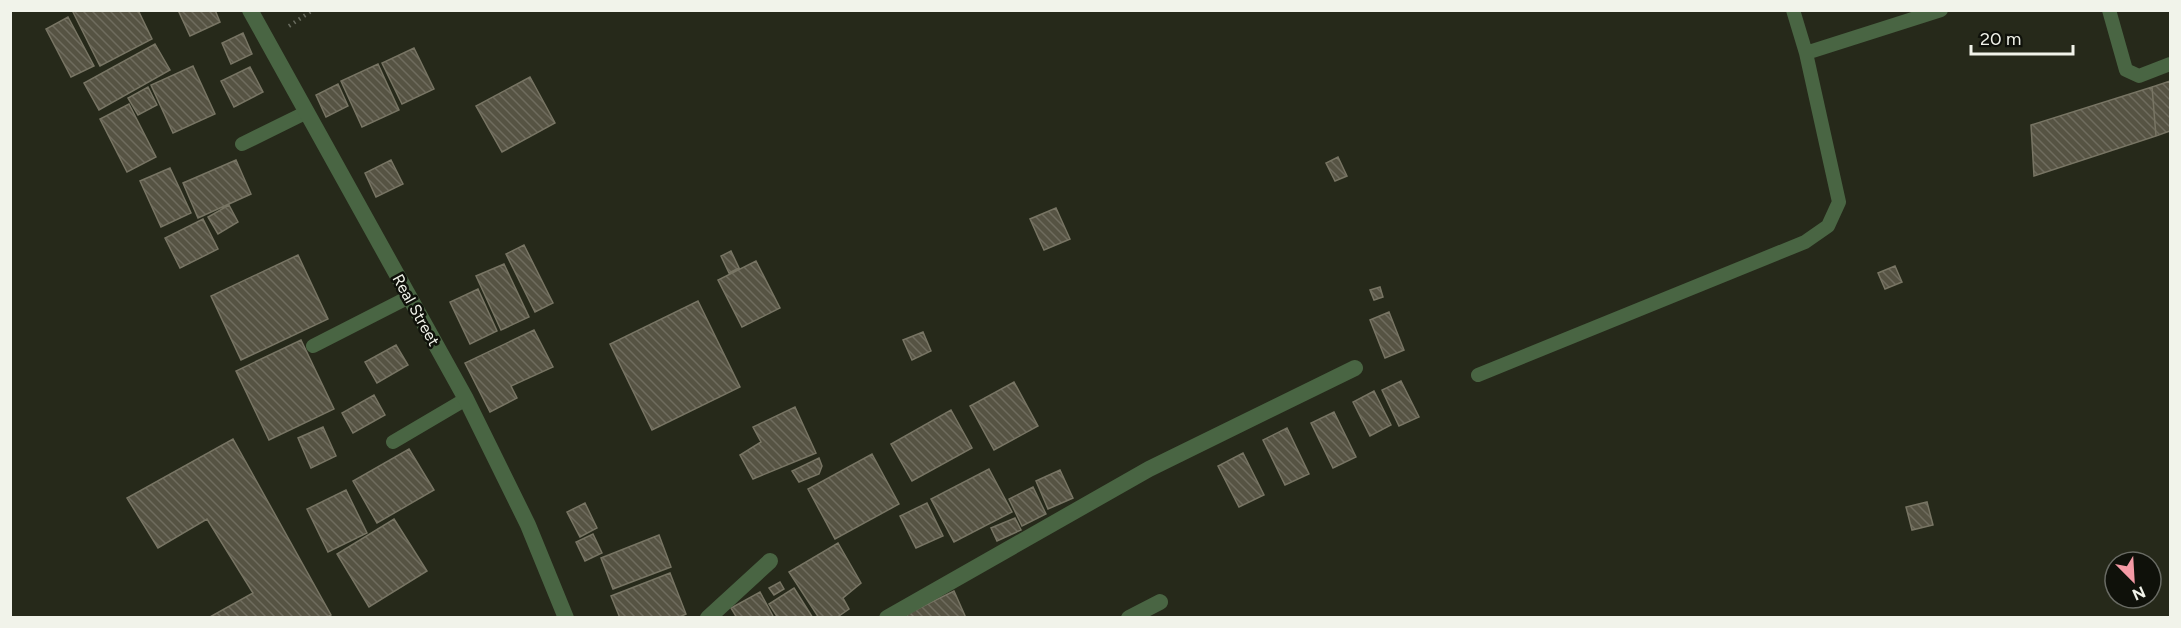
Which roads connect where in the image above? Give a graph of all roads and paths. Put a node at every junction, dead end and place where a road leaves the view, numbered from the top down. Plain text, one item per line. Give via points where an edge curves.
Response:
1 (250, 10) edge
2 (1793, 10) edge
3 (1941, 10) edge
4 (2109, 10) edge
5 (1806, 53) junction
6 (2170, 64) edge
7 (307, 112) junction
8 (242, 144) dead end
9 (410, 297) junction
10 (313, 346) dead end
11 (1355, 368) dead end
12 (1478, 375) dead end
13 (466, 399) junction
14 (393, 442) dead end
15 (770, 561) dead end
16 (1160, 602) dead end
17 (566, 618) edge
18 (708, 618) edge
19 (887, 618) edge
20 (1129, 618) edge

1 - 7 street, Real Street
2 - 5 lane
3 - 5 lane
4 - 6 lane via 2126,70 2139,76
5 - 12 lane via 1839,202 1828,226 1805,242
7 - 8 lane
7 - 9 street, Real Street
9 - 10 lane
9 - 13 street, Real Street
11 - 19 street via 1149,469
13 - 14 lane
13 - 17 street, Real Street via 528,525
15 - 18 street
16 - 20 street

